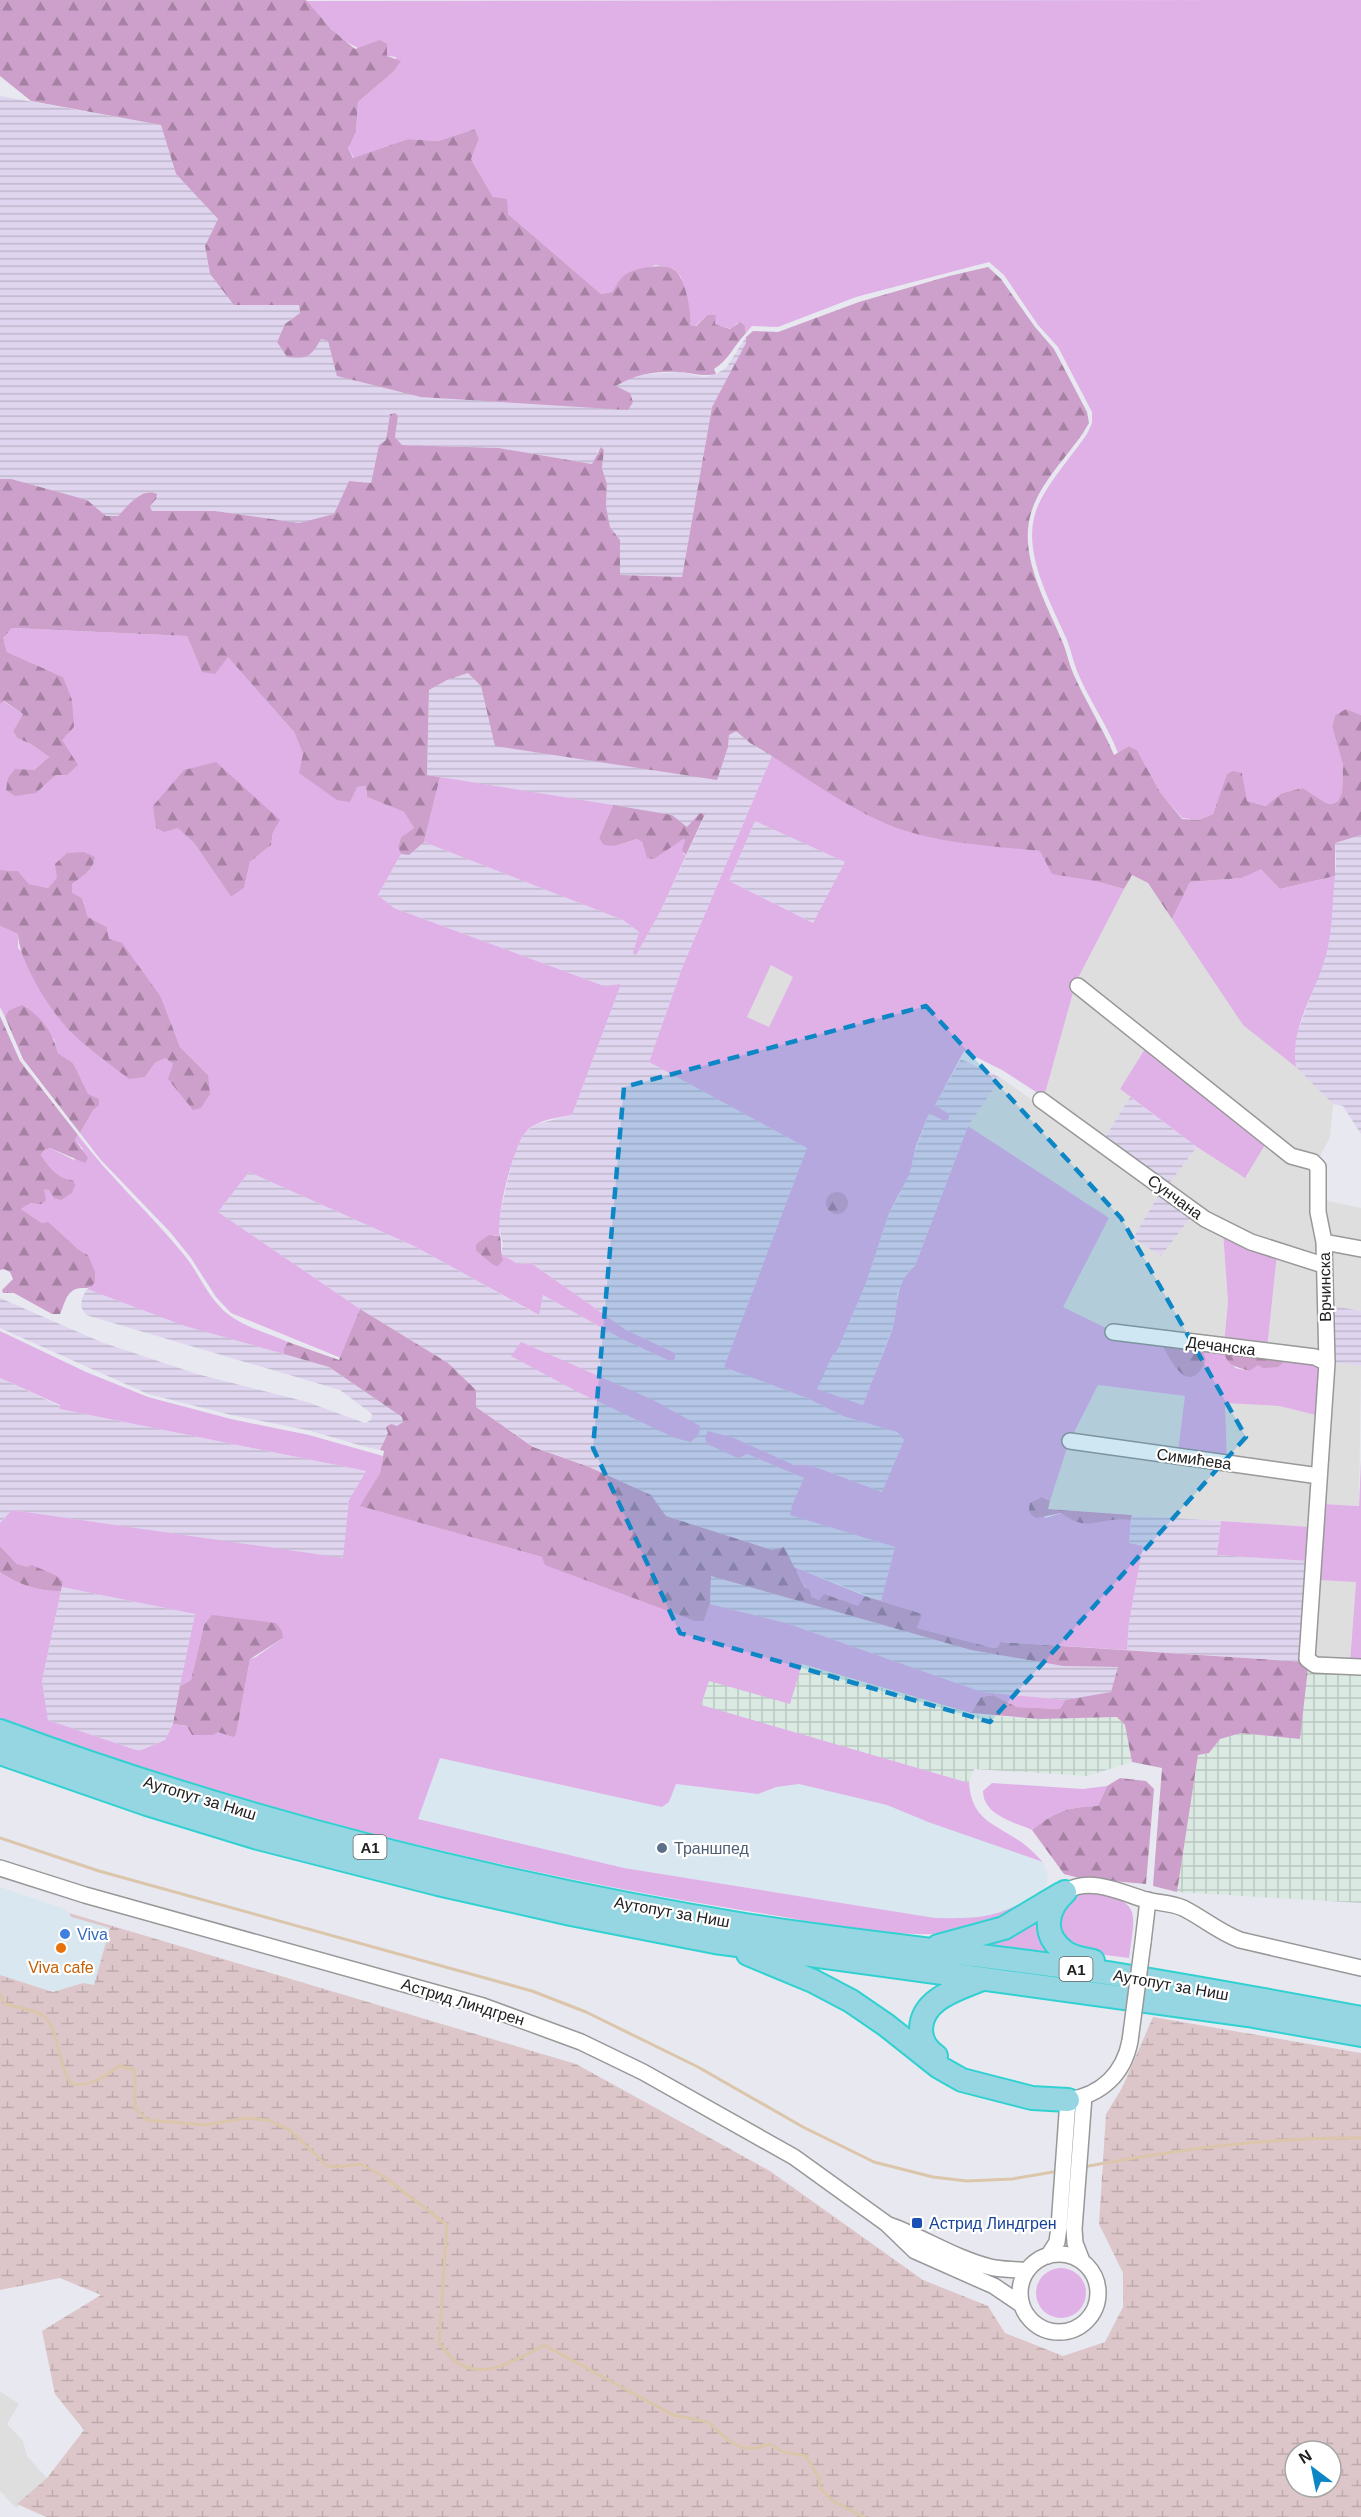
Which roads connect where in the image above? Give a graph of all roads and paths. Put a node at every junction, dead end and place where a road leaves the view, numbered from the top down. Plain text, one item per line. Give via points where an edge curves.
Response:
1 (1078, 986) dead end
2 (1041, 1100) dead end
3 (1324, 1242) junction
4 (1361, 1249) edge
5 (1323, 1265) junction
6 (1113, 1332) dead end
7 (1327, 1363) junction
8 (1070, 1441) dead end
9 (1319, 1476) junction
10 (1358, 1667) edge
11 (0, 1731) edge
12 (0, 1753) edge
13 (0, 1868) edge
14 (1065, 1892) junction
15 (1148, 1900) junction
16 (715, 1942) junction
17 (924, 1950) junction
18 (1361, 1968) edge
19 (984, 1978) junction
20 (1228, 1995) junction
21 (1361, 2018) edge
22 (1361, 2036) edge
23 (1071, 2099) junction
24 (1069, 2202) junction
25 (887, 2224) junction
26 (1048, 2256) junction
27 (1082, 2261) junction
28 (1027, 2271) junction
29 (1022, 2305) junction

1 - 3 street, Врчинска via 1291,1156 1318,1167 1318,1212
2 - 5 street, Сунчана via 1205,1219 1251,1242
3 - 4 street
3 - 5 street, Врчинска
5 - 7 street, Врчинска
6 - 7 street, Дечанска via 1315,1357
7 - 9 street, Врчинска
8 - 9 street, Симићева
9 - 10 street, Врчинска via 1306,1659 1315,1665
11 - 17 highway, Аутопут за Ниш / A1 via 155,1785 392,1853 675,1913
12 - 16 highway, Аутопут за Ниш / A1 via 270,1841 438,1884
13 - 25 street, Астрид Линдгрен via 483,2006 581,2042 643,2072 794,2157
14 - 15 street via 1096,1886
14 - 17 highway via 1004,1928
14 - 20 highway via 1054,1902 1049,1919 1050,1931 1064,1952 1201,1983
15 - 18 street via 1180,1907 1240,1940
15 - 23 street, bridge via 1127,2054 1117,2073 1098,2090
16 - 19 highway, Аутопут за Ниш / A1
16 - 23 highway via 813,1981 851,2001 962,2080 1032,2098
17 - 20 highway, Аутопут за Ниш / A1 via 1118,1975
19 - 22 highway, Аутопут за Ниш / A1 via 1248,2015
19 - 23 highway via 942,1996 931,2005 921,2025 932,2054 954,2068
20 - 21 highway, Аутопут за Ниш / A1
23 - 24 street via 1074,2126
24 - 26 street via 1057,2242
24 - 27 street
25 - 28 street, Астрид Линдгрен via 971,2261
25 - 29 street, Астрид Линдгрен via 915,2251 994,2286
26 - 27 street via 1062,2254
26 - 28 street
27 - 29 street via 1097,2281 1099,2297 1094,2313 1082,2325 1067,2332 1051,2332 1036,2325
28 - 29 street via 1020,2290

